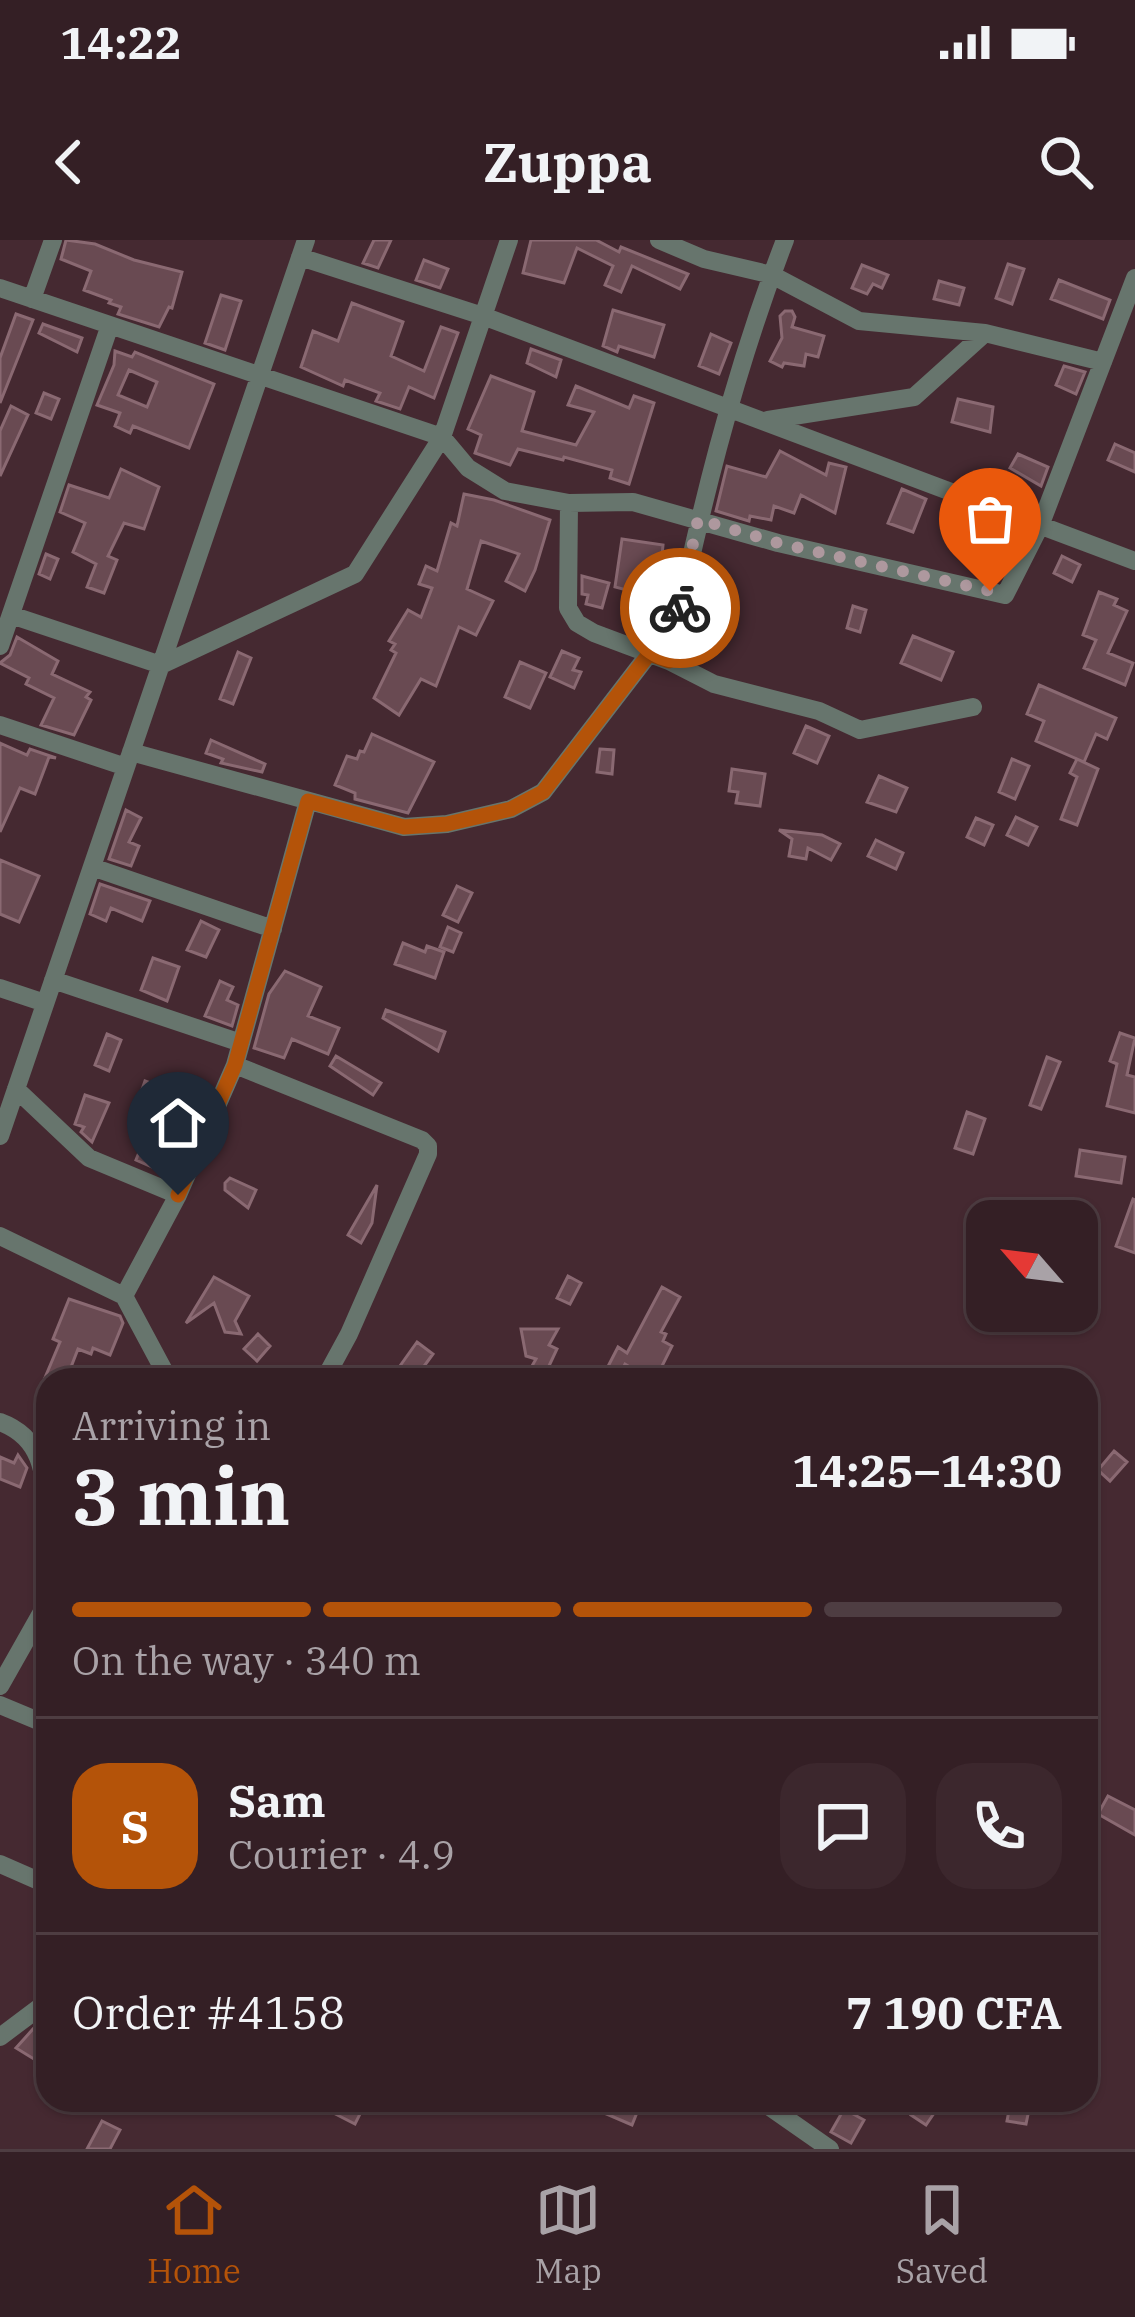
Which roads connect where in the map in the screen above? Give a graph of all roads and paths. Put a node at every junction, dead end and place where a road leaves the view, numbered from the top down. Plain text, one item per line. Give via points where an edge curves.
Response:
1 (52, 240) edge
2 (509, 240) edge
3 (659, 240) edge
4 (785, 240) edge
5 (303, 248) edge
6 (772, 275) junction
7 (1135, 278) edge
8 (0, 288) edge
9 (32, 298) junction
10 (483, 316) junction
11 (110, 325) junction
12 (985, 333) junction
13 (1103, 362) junction
14 (260, 376) junction
15 (727, 408) junction
16 (764, 421) junction
17 (442, 437) junction
18 (569, 503) junction
19 (698, 519) junction
20 (1040, 526) junction
21 (1135, 561) edge
22 (11, 615) junction
23 (0, 646) edge
24 (649, 654) junction
25 (669, 661) junction
26 (160, 665) junction
27 (973, 707) dead end
28 (0, 724) edge
29 (128, 760) junction
30 (308, 801) junction
31 (92, 867) junction
32 (273, 929) junction
33 (53, 980) junction
34 (0, 988) edge
35 (46, 1003) junction
36 (241, 1043) junction
37 (235, 1065) junction
38 (16, 1089) junction
39 (0, 1136) edge
40 (178, 1195) junction
41 (0, 1236) edge
42 (124, 1296) junction
43 (163, 1368) edge
44 (331, 1368) edge
45 (0, 1422) edge
46 (36, 1453) edge
47 (36, 1622) edge
48 (0, 1686) edge
49 (0, 1705) edge
50 (36, 1720) edge
51 (0, 1864) edge
52 (36, 1880) edge
53 (36, 2010) edge
54 (0, 2036) edge
55 (777, 2112) edge
56 (830, 2149) edge

1 - 9 street
2 - 10 street
3 - 6 street
4 - 6 street
5 - 10 street
5 - 14 street
6 - 12 street via 859,321
6 - 15 street
7 - 13 street
8 - 9 street
9 - 11 street
10 - 15 street
10 - 17 street
11 - 14 street
11 - 22 street
12 - 13 street
12 - 16 street via 914,397
13 - 20 street
14 - 17 street
14 - 26 street
15 - 16 street
15 - 19 street
16 - 20 street
17 - 18 street via 468,468 505,491
17 - 26 street via 355,574
18 - 19 street via 633,502
18 - 24 street via 568,608 594,633
19 - 20 street via 1005,596
19 - 25 street
20 - 21 street
22 - 23 street
22 - 26 street
24 - 25 street
24 - 30 street via 543,792 511,809 404,827
25 - 27 street via 714,684 860,730
26 - 29 street
28 - 29 street
29 - 30 street
29 - 31 street
30 - 32 street
31 - 32 street
31 - 33 street
32 - 36 street
33 - 35 street
33 - 36 street
34 - 35 street
35 - 38 street
36 - 37 street
37 - 40 street
37 - 44 street via 428,1146
38 - 39 street
38 - 40 street via 89,1158
40 - 42 street
41 - 42 street
42 - 43 street
45 - 46 street
47 - 48 street
49 - 50 street
51 - 52 street
53 - 54 street
55 - 56 street

